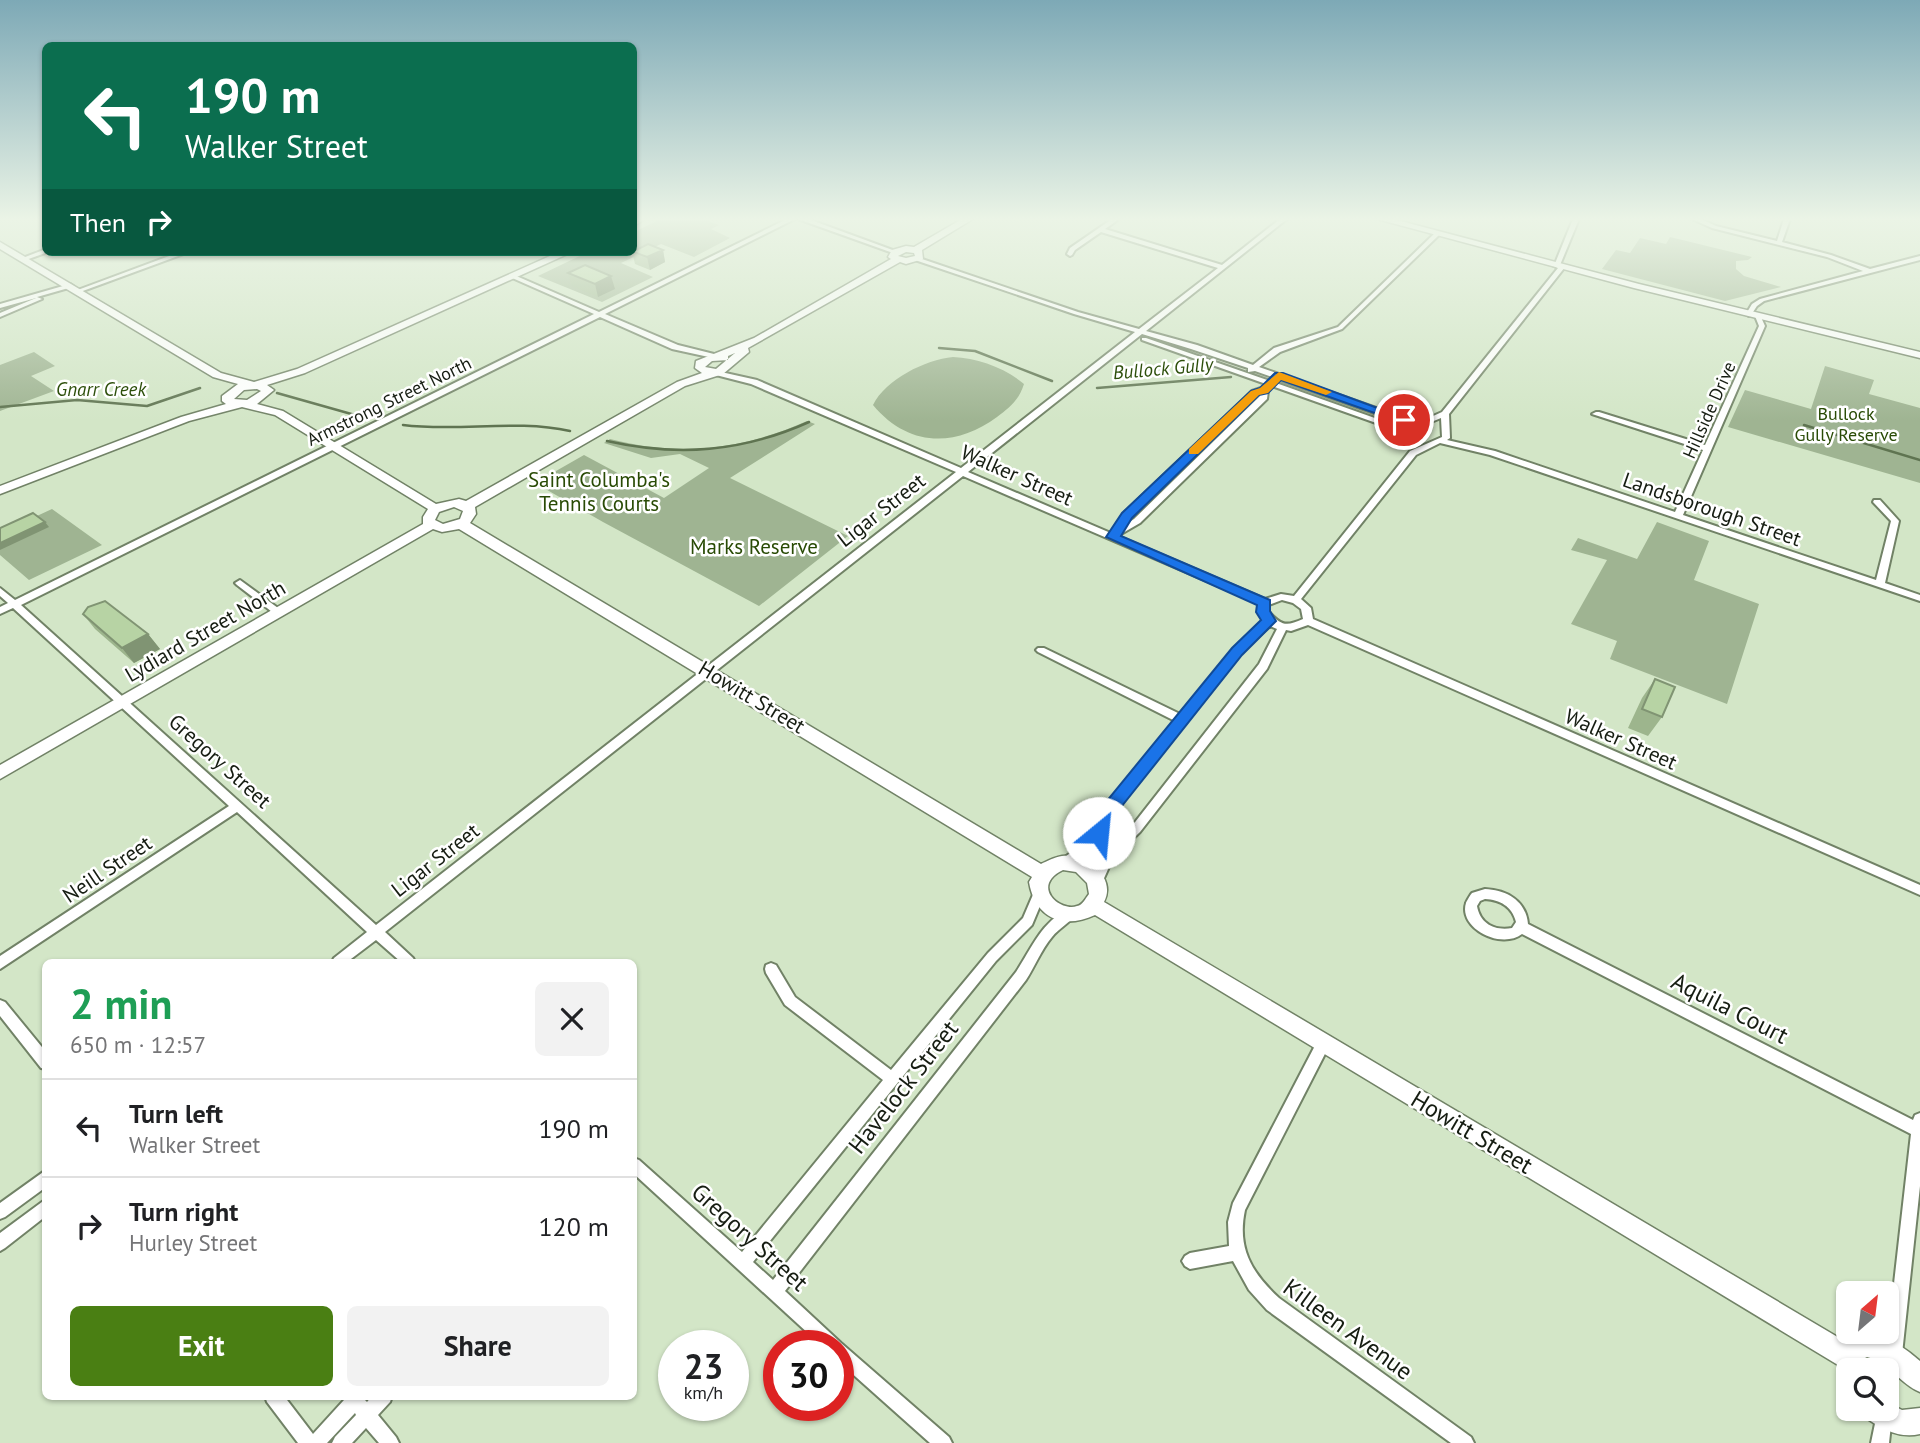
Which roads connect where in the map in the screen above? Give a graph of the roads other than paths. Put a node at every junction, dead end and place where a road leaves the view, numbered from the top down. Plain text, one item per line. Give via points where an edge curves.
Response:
1 (69, 286) edge
2 (82, 286) edge
3 (489, 286) edge
4 (536, 286) edge
5 (657, 286) edge
6 (846, 286) edge
7 (1002, 286) edge
8 (1199, 286) edge
9 (1383, 286) edge
10 (1544, 286) edge
11 (1638, 286) edge
12 (1812, 286) edge
13 (74, 289) junction
14 (51, 293) junction
15 (0, 306) edge
16 (601, 314) junction
17 (0, 315) edge
18 (1754, 315) junction
19 (1139, 334) junction
20 (758, 340) junction
21 (675, 347) junction
22 (1920, 355) edge
23 (715, 357) junction
24 (730, 364) junction
25 (699, 366) junction
26 (1254, 367) junction
27 (301, 371) junction
28 (715, 372) junction
29 (217, 375) junction
30 (1244, 376) junction
31 (1279, 376) junction
32 (754, 382) junction
33 (681, 384) junction
34 (254, 385) junction
35 (1267, 387) junction
36 (266, 394) junction
37 (228, 396) junction
38 (241, 404) junction
39 (279, 413) junction
40 (1445, 414) junction
41 (1596, 414) dead end
42 (186, 419) junction
43 (1422, 423) junction
44 (1446, 432) junction
45 (1414, 434) junction
46 (1439, 441) junction
47 (334, 446) junction
48 (1709, 449) junction
49 (1413, 453) junction
50 (1492, 453) junction
51 (963, 472) junction
52 (0, 490) edge
53 (1877, 502) dead end
54 (467, 506) junction
55 (436, 509) junction
56 (1678, 516) junction
57 (461, 524) junction
58 (431, 525) junction
59 (1112, 537) junction
60 (240, 583) dead end
61 (1880, 584) junction
62 (0, 591) edge
63 (1920, 598) edge
64 (1296, 600) junction
65 (1265, 603) junction
66 (14, 604) junction
67 (0, 611) edge
68 (279, 613) junction
69 (1269, 621) junction
70 (1308, 621) junction
71 (1283, 627) junction
72 (1041, 650) dead end
73 (709, 671) junction
74 (123, 702) junction
75 (1182, 720) junction
76 (0, 773) edge
77 (236, 807) junction
78 (1065, 863) junction
79 (1042, 874) junction
80 (1097, 881) junction
81 (1920, 890) edge
82 (1039, 894) junction
83 (1093, 905) junction
84 (1070, 914) junction
85 (1521, 927) dead end
86 (376, 933) junction
87 (342, 959) edge
88 (406, 959) edge
89 (0, 963) edge
90 (771, 969) dead end
91 (0, 1006) edge
92 (1324, 1042) junction
93 (42, 1058) edge
94 (892, 1079) junction
95 (1919, 1125) edge
96 (637, 1168) edge
97 (42, 1180) edge
98 (42, 1209) edge
99 (0, 1212) edge
100 (0, 1243) edge
101 (1238, 1252) junction
102 (1190, 1261) dead end
103 (742, 1264) junction
104 (774, 1292) junction
105 (816, 1330) edge
106 (1894, 1354) junction
107 (1840, 1358) edge
108 (1853, 1358) edge
109 (854, 1365) edge
110 (1920, 1380) edge
111 (276, 1400) edge
112 (353, 1400) edge
113 (356, 1400) edge
114 (380, 1400) edge
115 (367, 1415) junction
116 (1879, 1421) edge
117 (1898, 1421) edge
118 (1920, 1421) edge
119 (935, 1440) edge
120 (309, 1443) edge
121 (316, 1443) edge
122 (341, 1443) edge
123 (390, 1443) edge
124 (1465, 1443) edge
125 (1880, 1443) edge

1 - 13 street
2 - 13 street
3 - 27 street
4 - 16 street
5 - 16 street, Armstrong Street North
6 - 20 street
7 - 19 street
8 - 19 street, Ligar Street
9 - 26 street via 1340,328 1277,350
10 - 40 street
11 - 18 street
12 - 18 street via 1762,300 1754,305
13 - 14 street
13 - 29 street
14 - 15 street
14 - 17 street
16 - 21 street
16 - 47 street, Armstrong Street North
18 - 22 street
18 - 48 street, Hillside Drive via 1762,327
19 - 26 street
19 - 30 street
19 - 51 street, Ligar Street
20 - 23 street
20 - 24 street
21 - 23 street
21 - 25 street
23 - 24 street via 726,358
23 - 25 street
24 - 28 street
24 - 32 street, Walker Street
25 - 28 street
25 - 33 street
26 - 30 street
26 - 31 street
27 - 34 street
27 - 36 street
28 - 32 street, Walker Street
28 - 33 street
29 - 34 street
29 - 37 street
30 - 35 street
31 - 35 street
31 - 43 street
32 - 51 street, Walker Street
33 - 54 street
34 - 36 street via 265,387
34 - 37 street
35 - 45 street
35 - 59 street via 1264,397 1137,521
36 - 38 street
36 - 39 street
37 - 38 street via 229,402
37 - 42 street
38 - 39 street
38 - 42 street
39 - 47 street
40 - 43 street
40 - 44 street
41 - 48 street
42 - 52 street
43 - 44 street, Landsborough Street
43 - 45 street via 1413,427
44 - 46 street via 1446,438
44 - 50 street, Landsborough Street
45 - 46 street, Landsborough Street
45 - 49 street
46 - 49 street
46 - 50 street, Landsborough Street
47 - 55 street
47 - 66 street, Armstrong Street North
48 - 56 street, Hillside Drive
49 - 64 street
50 - 56 street, Landsborough Street
51 - 59 street, Walker Street
51 - 73 street, Ligar Street
53 - 61 street via 1895,521
54 - 55 street via 455,503
54 - 57 street via 470,516
55 - 58 street via 428,517
56 - 61 street, Landsborough Street
57 - 58 street
57 - 73 street, Howitt Street
58 - 68 street, Lydiard Street North
59 - 65 street, Walker Street
60 - 68 street
61 - 63 street, Landsborough Street
62 - 66 street, Gregory Street
64 - 65 street via 1275,598
64 - 70 street via 1306,608
65 - 69 street via 1263,612
66 - 67 street, Armstrong Street North
66 - 74 street, Gregory Street
68 - 74 street, Lydiard Street North
69 - 71 street
69 - 75 street via 1237,652
70 - 71 street via 1298,627
70 - 81 street, Walker Street
71 - 80 street via 1263,666 1136,829 1108,855
72 - 75 street
73 - 79 street, Howitt Street
73 - 86 street, Ligar Street
74 - 76 street, Lydiard Street North
74 - 77 street, Gregory Street
75 - 78 street via 1112,806 1094,841
77 - 86 street, Gregory Street
77 - 89 street, Neill Street
78 - 79 street
78 - 80 street via 1084,868
79 - 82 street
80 - 83 street
82 - 84 street via 1053,910
82 - 94 street, Havelock Street via 1028,921 992,957
83 - 84 street
83 - 92 street, Howitt Street
84 - 104 street, Havelock Street via 1042,937 1021,976
85 - 95 street, Aquila Court
86 - 87 street, Ligar Street
86 - 88 street, Gregory Street
90 - 94 street via 790,1001
91 - 93 street
92 - 101 street, Killeen Avenue via 1238,1208 1233,1229
92 - 107 street, Howitt Street
94 - 103 street, Havelock Street
95 - 106 street
96 - 103 street, Gregory Street
97 - 99 street
98 - 100 street
101 - 102 street
101 - 124 street, Killeen Avenue via 1250,1278 1273,1304
103 - 104 street, Gregory Street
104 - 105 street, Gregory Street
106 - 108 street via 1864,1346
106 - 110 street
109 - 119 street
111 - 120 street
112 - 121 street
113 - 115 street
114 - 115 street
115 - 122 street
115 - 123 street
116 - 125 street
117 - 118 street

